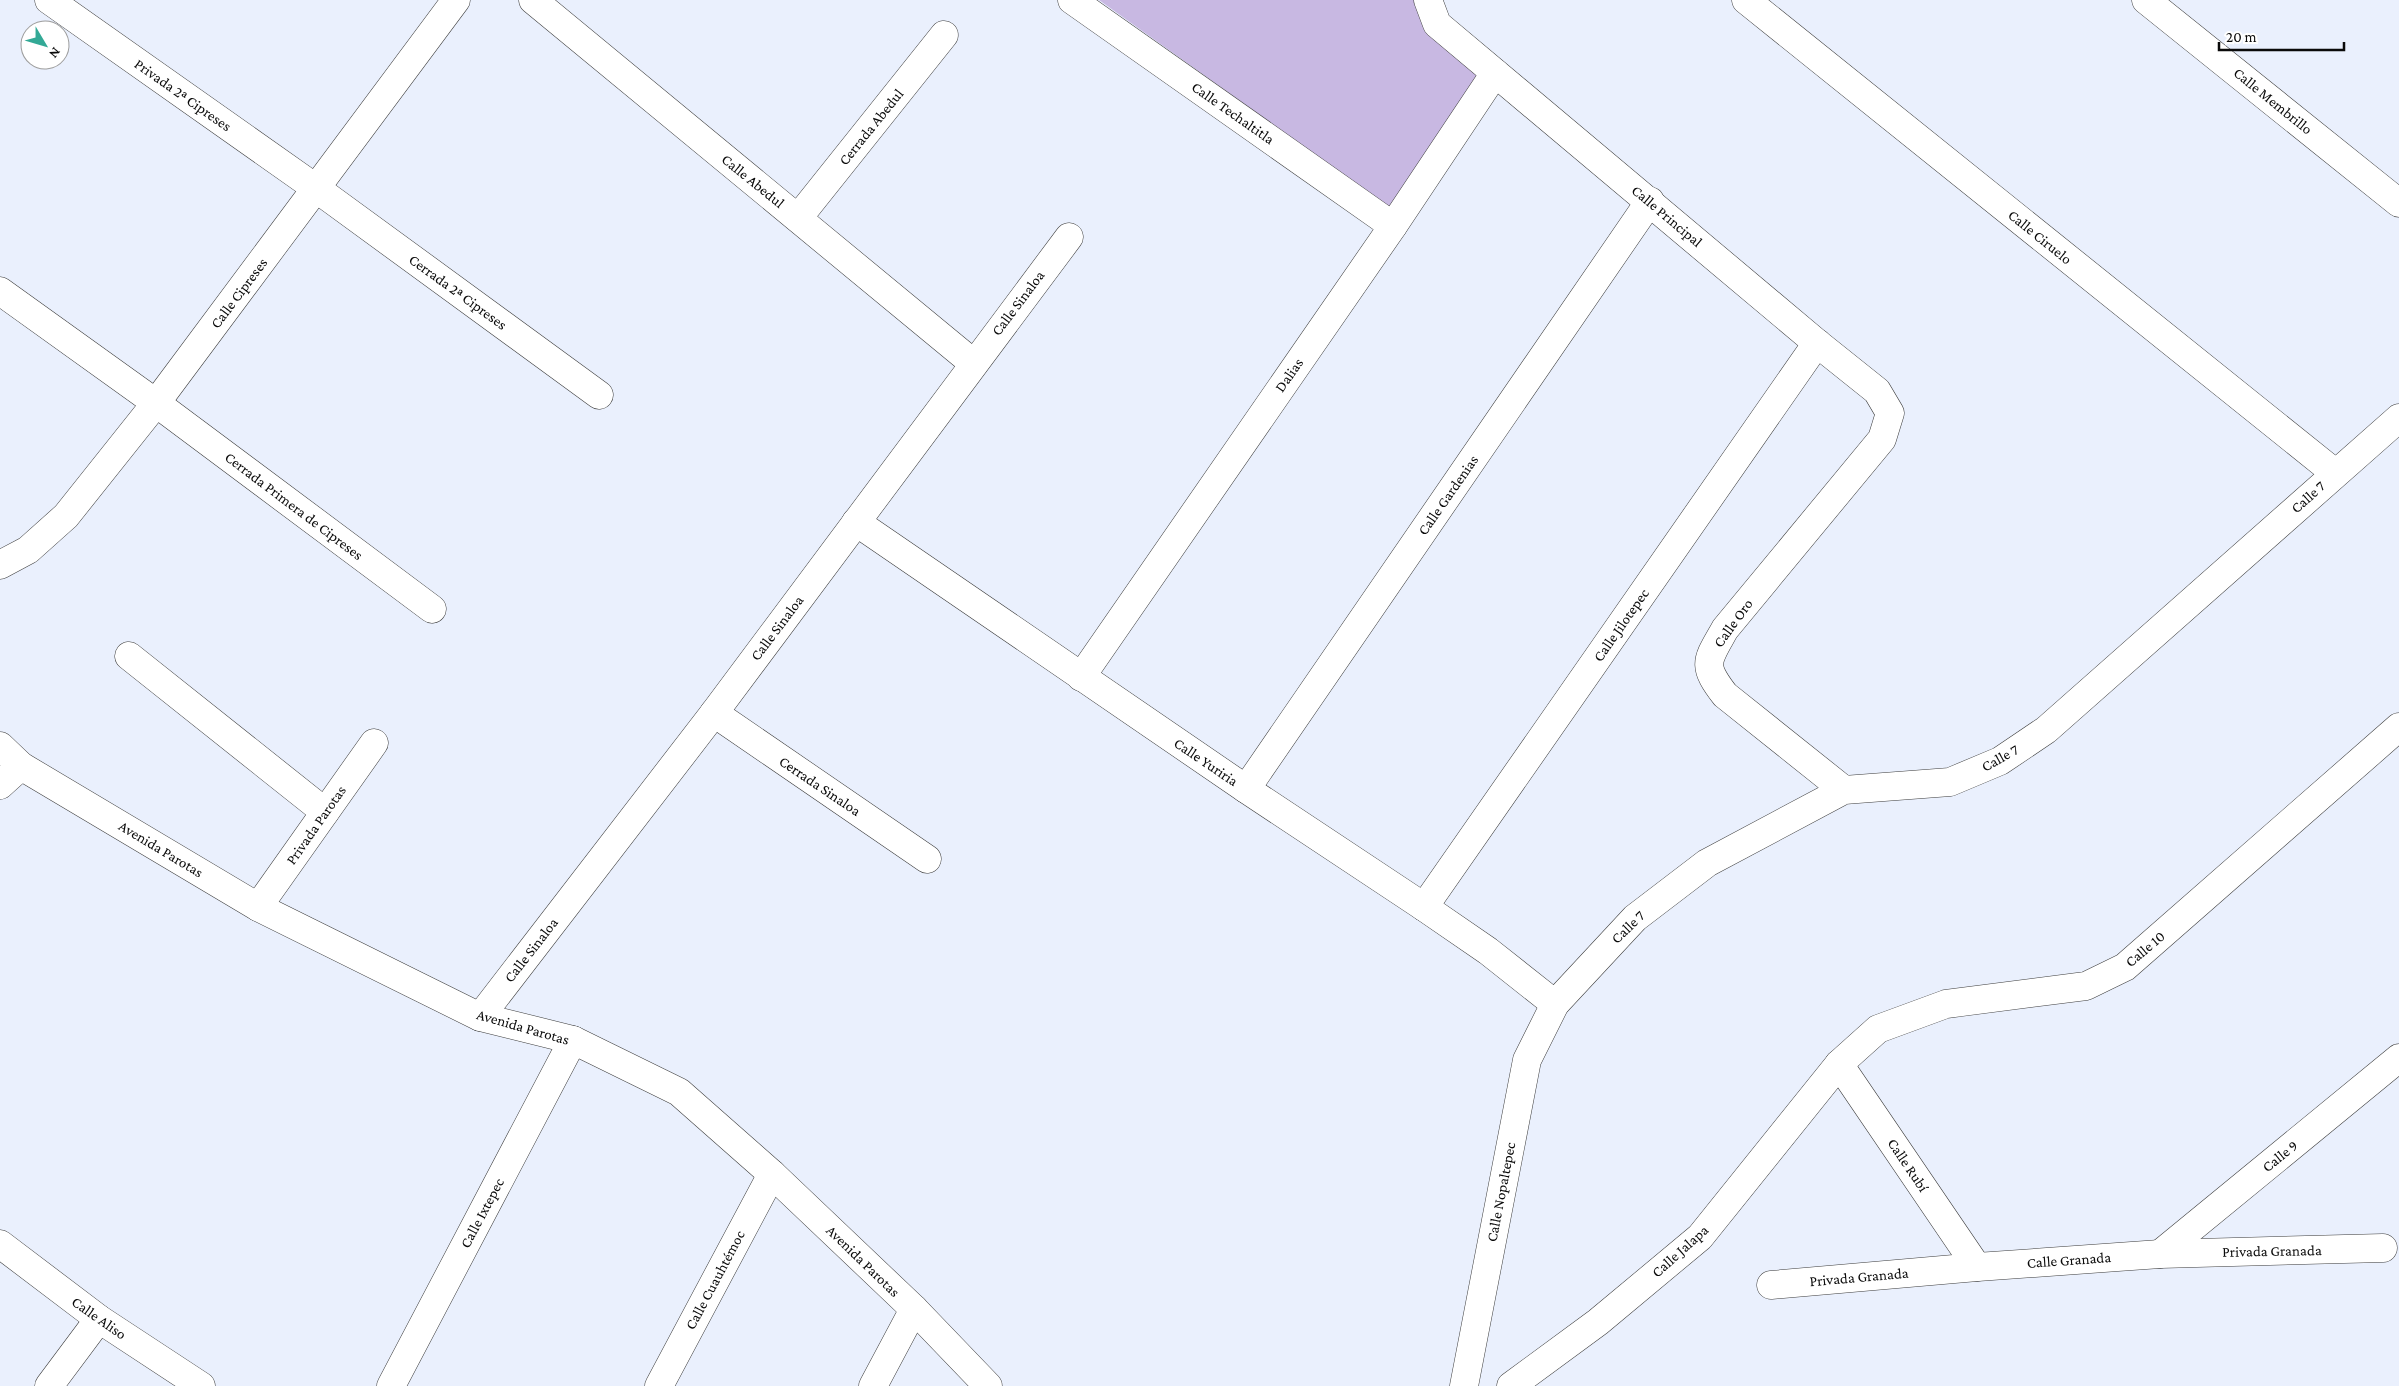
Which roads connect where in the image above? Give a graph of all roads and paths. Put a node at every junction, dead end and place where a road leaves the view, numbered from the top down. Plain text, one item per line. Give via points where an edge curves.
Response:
1 (49, 0) edge
2 (456, 0) edge
3 (533, 0) edge
4 (1072, 0) edge
5 (1428, 0) edge
6 (1746, 0) edge
7 (2146, 0) edge
8 (944, 35) dead end
9 (1495, 73) junction
10 (317, 190) junction
11 (1650, 202) junction
12 (2399, 203) edge
13 (798, 218) junction
14 (1393, 226) junction
15 (1069, 237) dead end
16 (0, 291) edge
17 (1817, 343) junction
18 (973, 364) junction
19 (599, 395) dead end
20 (156, 403) junction
21 (2399, 418) edge
22 (1882, 439) joint
23 (2335, 473) junction
24 (856, 522) junction
25 (0, 565) edge
26 (432, 609) dead end
27 (129, 656) dead end
28 (1081, 677) junction
29 (714, 713) junction
30 (2399, 727) edge
31 (374, 743) dead end
32 (0, 746) edge
33 (21, 766) junction
34 (0, 785) edge
35 (1246, 789) junction
36 (1844, 790) junction
37 (325, 812) junction
38 (927, 859) dead end
39 (258, 907) junction
40 (1424, 907) junction
41 (1555, 1004) junction
42 (480, 1017) junction
43 (573, 1040) junction
44 (2399, 1058) edge
45 (1839, 1064) junction
46 (772, 1174) junction
47 (0, 1244) edge
48 (2383, 1248) dead end
49 (2160, 1254) junction
50 (1977, 1267) junction
51 (1771, 1285) dead end
52 (914, 1309) junction
53 (99, 1319) junction
54 (49, 1386) edge
55 (202, 1386) edge
56 (391, 1386) edge
57 (659, 1386) edge
58 (873, 1386) edge
59 (988, 1386) edge
60 (1464, 1386) edge
61 (1511, 1386) edge

1 - 10 street, Privada 2ª Cipreses
2 - 10 street, Calle Cipreses
3 - 13 street, Calle Abedul
4 - 14 street, Calle Techaltitla
5 - 9 street, Calle Principal via 1437,24
6 - 23 street, Calle Ciruelo
7 - 12 street, Calle Membrillo
8 - 13 street, Cerrada Abedul
9 - 11 street, Calle Principal
9 - 14 street, Dalias
10 - 19 street, Cerrada 2ª Cipreses
10 - 20 street, Calle Cipreses
11 - 17 street, Calle Principal
11 - 35 street, Calle Gardenias
13 - 18 street, Calle Abedul
14 - 28 street, Dalias
15 - 18 street, Calle Sinaloa
16 - 20 street, Cerrada Primera de Cipreses
17 - 22 street, Calle Principal via 1877,391 1890,413
17 - 40 street, Calle Jilotepec
18 - 24 street, Calle Sinaloa
20 - 25 street, Calle Cipreses via 66,516 28,550
20 - 26 street, Cerrada Primera de Cipreses
21 - 23 street, Calle 7
22 - 36 street, Calle Oro via 1725,629 1709,658 1711,676 1726,695
23 - 36 street, Calle 7 via 2046,730 2000,761 1950,782
24 - 28 street, Calle Yuriria
24 - 29 street, Calle Sinaloa
27 - 37 street
28 - 35 street, Calle Yuriria
29 - 38 street, Cerrada Sinaloa
29 - 42 street, Calle Sinaloa
30 - 45 street, Calle 10 via 2125,967 2086,986 1946,1004 1878,1029
31 - 37 street, Privada Parotas
32 - 33 street, Avenida Parotas
33 - 34 street
33 - 39 street, Avenida Parotas
35 - 40 street, Calle Yuriria
36 - 41 street, Calle 7 via 1707,863 1634,918
37 - 39 street, Privada Parotas
39 - 42 street, Avenida Parotas
40 - 41 street, Calle Yuriria via 1488,951
41 - 60 street, Calle Nopaltepec via 1527,1060
42 - 43 street, Avenida Parotas
43 - 46 street, Avenida Parotas via 679,1092
43 - 56 street, Calle Ixtepec
44 - 49 street, Calle 9
45 - 50 street, Calle Rubí
45 - 61 street, Calle Jalapa via 1700,1237 1598,1322
46 - 52 street, Avenida Parotas
46 - 57 street, Calle Cuauhtémoc
47 - 53 street, Calle Aliso
48 - 49 street, Privada Granada
49 - 50 street, Calle Granada
50 - 51 street, Privada Granada
52 - 58 street
52 - 59 street, Avenida Parotas
53 - 54 street
53 - 55 street, Calle Aliso

